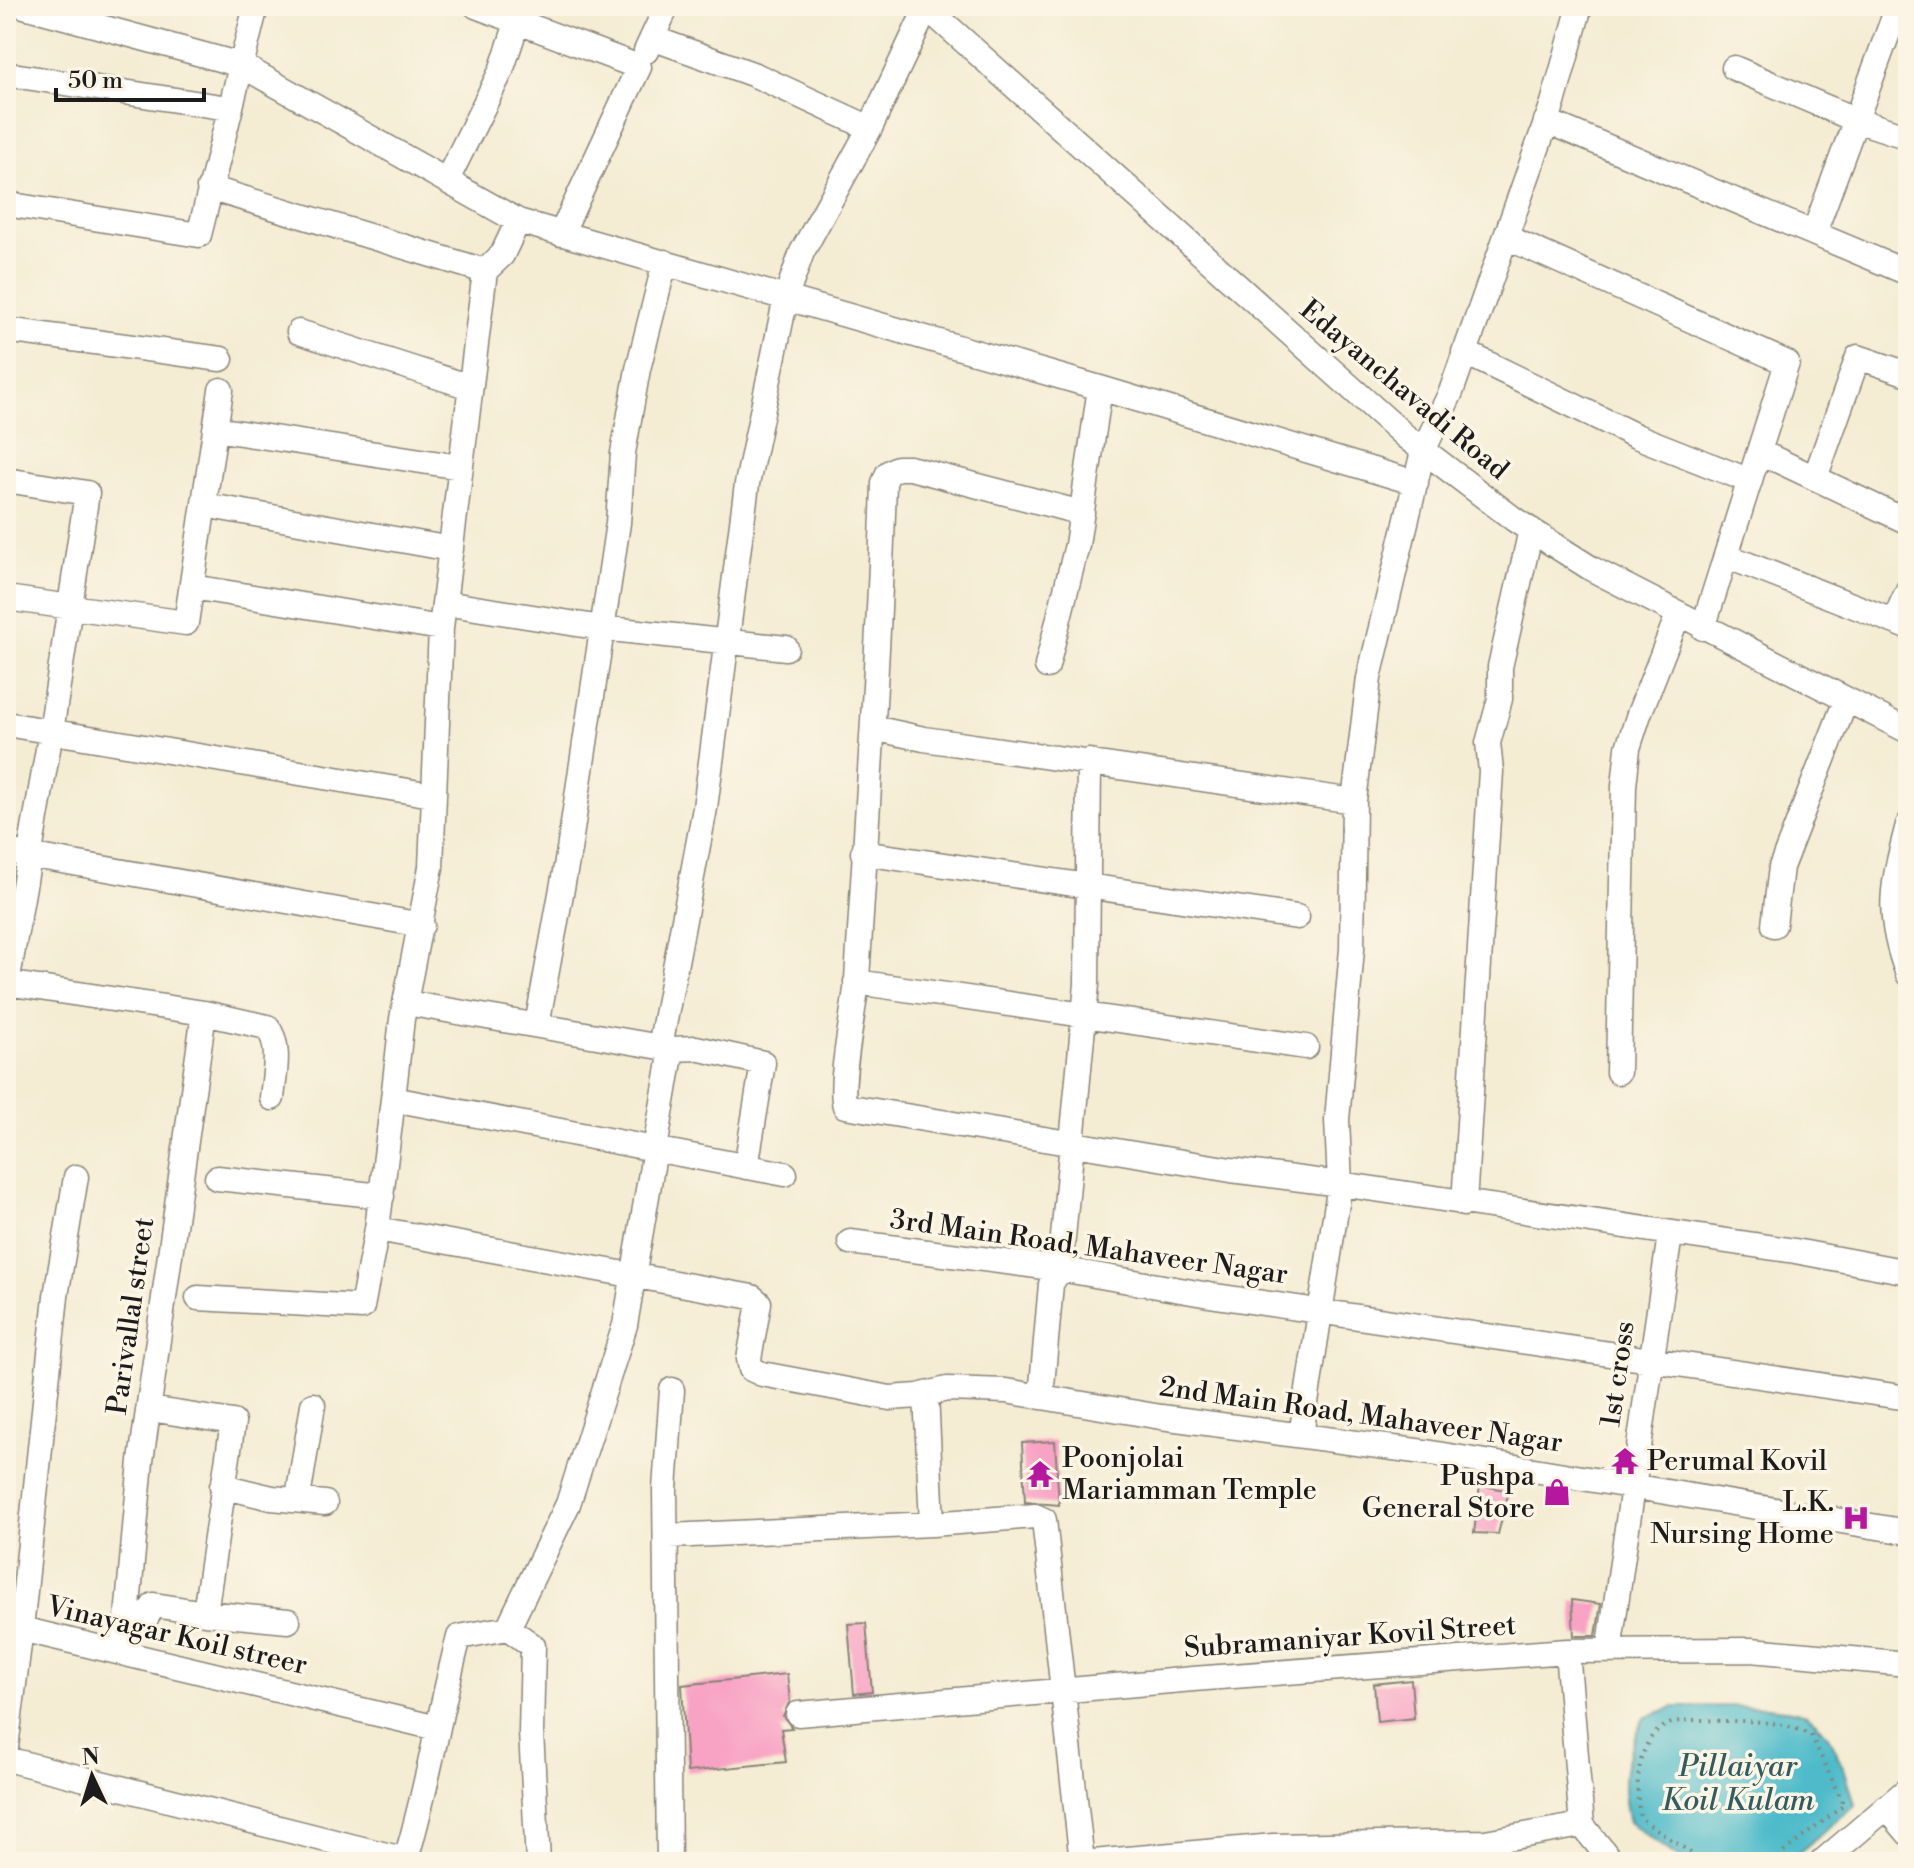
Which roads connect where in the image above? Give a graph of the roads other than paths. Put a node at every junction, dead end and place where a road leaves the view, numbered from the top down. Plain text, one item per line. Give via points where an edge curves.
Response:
1 (24, 6) edge
2 (256, 6) edge
3 (476, 6) edge
4 (667, 6) edge
5 (1580, 6) edge
6 (1898, 6) edge
7 (926, 7) edge
8 (123, 18) edge
9 (518, 20) junction
10 (652, 38) junction
11 (241, 65) junction
12 (639, 67) junction
13 (1734, 68) dead end
14 (6, 74) edge
15 (228, 108) junction
16 (1856, 120) junction
17 (1546, 121) junction
18 (870, 128) junction
19 (1908, 137) edge
20 (447, 180) junction
21 (209, 188) junction
22 (6, 204) edge
23 (518, 221) junction
24 (1814, 233) junction
25 (561, 234) junction
26 (1506, 237) junction
27 (665, 262) junction
28 (485, 271) junction
29 (1908, 273) edge
30 (786, 297) junction
31 (6, 330) edge
32 (299, 332) dead end
33 (1464, 352) junction
34 (221, 359) dead end
35 (1908, 374) edge
36 (470, 387) junction
37 (1100, 388) junction
38 (221, 390) dead end
39 (215, 429) junction
40 (1423, 451) junction
41 (1760, 452) junction
42 (460, 467) junction
43 (1815, 478) junction
44 (6, 480) edge
45 (1750, 481) junction
46 (1416, 483) junction
47 (204, 505) junction
48 (1082, 513) junction
49 (1908, 522) edge
50 (1531, 530) junction
51 (451, 549) junction
52 (1726, 556) junction
53 (192, 587) junction
54 (1908, 590) edge
55 (6, 598) edge
56 (444, 603) junction
57 (69, 605) junction
58 (1678, 615) junction
59 (1901, 624) edge
60 (441, 628) junction
61 (602, 628) junction
62 (1703, 628) junction
63 (726, 643) junction
64 (786, 648) dead end
65 (1047, 666) dead end
66 (1846, 700) junction
67 (6, 724) edge
68 (873, 728) junction
69 (1908, 731) edge
70 (51, 732) junction
71 (1089, 761) junction
72 (432, 795) junction
73 (1354, 801) junction
74 (1908, 825) edge
75 (18, 853) edge
76 (863, 853) junction
77 (1902, 872) edge
78 (1089, 887) junction
79 (1297, 917) dead end
80 (422, 925) junction
81 (1774, 925) dead end
82 (1908, 974) edge
83 (856, 982) junction
84 (6, 985) edge
85 (406, 1003) junction
86 (204, 1013) junction
87 (1085, 1016) junction
88 (537, 1025) junction
89 (1306, 1047) dead end
90 (666, 1048) junction
91 (1618, 1072) dead end
92 (272, 1098) dead end
93 (393, 1099) junction
94 (1073, 1141) junction
95 (655, 1149) junction
96 (746, 1167) junction
97 (785, 1174) dead end
98 (76, 1177) dead end
99 (217, 1178) dead end
100 (1340, 1184) junction
101 (382, 1196) junction
102 (1464, 1204) junction
103 (377, 1229) junction
104 (1670, 1235) junction
105 (850, 1242) dead end
106 (1060, 1269) junction
107 (1908, 1272) edge
108 (634, 1277) junction
109 (198, 1298) dead end
110 (1319, 1311) junction
111 (1650, 1361) junction
112 (672, 1390) dead end
113 (936, 1392) junction
114 (1041, 1397) junction
115 (1908, 1398) edge
116 (313, 1405) dead end
117 (150, 1409) junction
118 (1301, 1435) junction
119 (222, 1486) junction
120 (1632, 1487) junction
121 (298, 1498) junction
122 (325, 1503) dead end
123 (932, 1524) junction
124 (1908, 1532) edge
125 (669, 1536) junction
126 (205, 1613) junction
127 (288, 1621) dead end
128 (13, 1628) edge
129 (508, 1628) junction
130 (126, 1629) junction
131 (1567, 1651) junction
132 (1609, 1651) junction
133 (119, 1653) junction
134 (1908, 1664) edge
135 (1062, 1693) junction
136 (798, 1714) dead end
137 (437, 1728) junction
138 (6, 1747) edge
139 (6, 1759) edge
140 (1908, 1789) edge
141 (1886, 1807) junction
142 (1582, 1825) junction
143 (1908, 1833) edge
144 (405, 1861) edge
145 (538, 1862) edge
146 (669, 1862) edge
147 (1082, 1862) edge
148 (1093, 1862) edge
149 (1612, 1862) edge
150 (1822, 1862) edge

1 - 8 street
2 - 11 street
3 - 9 street
4 - 10 street
5 - 17 street
6 - 16 street
7 - 18 street
7 - 40 street, Edayanchavadi Road
8 - 11 street
9 - 12 street
9 - 20 street via 501,71
10 - 12 street
10 - 18 street via 755,75
11 - 15 street
11 - 20 street
12 - 25 street
13 - 16 street
14 - 15 street
15 - 21 street
16 - 19 street
16 - 24 street
17 - 24 street
17 - 26 street
18 - 30 street via 802,252
20 - 23 street
21 - 22 street via 199,235
21 - 28 street
23 - 25 street
23 - 28 street via 502,255
24 - 29 street
25 - 27 street
26 - 33 street
26 - 41 street via 1787,363
27 - 30 street
27 - 61 street via 638,369
28 - 36 street
30 - 37 street
30 - 63 street via 747,484
31 - 34 street
32 - 36 street
33 - 40 street
33 - 45 street via 1636,436
35 - 43 street via 1858,357
36 - 42 street
37 - 46 street
37 - 48 street
38 - 39 street
39 - 42 street
39 - 47 street
40 - 46 street
40 - 50 street, Edayanchavadi Road
41 - 43 street
41 - 45 street
42 - 51 street
43 - 49 street
44 - 57 street via 87,493
45 - 52 street
46 - 73 street via 1369,678
47 - 51 street
47 - 53 street
48 - 65 street
48 - 68 street via 910,468 888,473
50 - 58 street, Edayanchavadi Road
50 - 102 street via 1488,743 1491,771
51 - 56 street
52 - 59 street
52 - 62 street
53 - 57 street via 186,623
53 - 60 street
54 - 59 street
55 - 57 street
56 - 60 street
56 - 61 street
57 - 70 street
58 - 62 street, Edayanchavadi Road
58 - 91 street via 1628,748
60 - 72 street
61 - 63 street
61 - 88 street
62 - 66 street, Edayanchavadi Road
63 - 64 street
63 - 90 street
66 - 69 street, Edayanchavadi Road
66 - 81 street via 1781,867
67 - 70 street
68 - 71 street
68 - 76 street
70 - 72 street
70 - 75 street
71 - 73 street
71 - 78 street
72 - 80 street via 434,834
73 - 100 street via 1352,949 1337,1120
74 - 77 street
75 - 80 street
75 - 84 street
76 - 78 street
76 - 83 street
77 - 82 street via 1891,903 1894,938
78 - 79 street
78 - 87 street
80 - 85 street
83 - 87 street
83 - 94 street via 845,1106
84 - 86 street
85 - 88 street
85 - 93 street
86 - 92 street via 267,1027 274,1035
86 - 117 street, Parivallal street
87 - 89 street
87 - 94 street
88 - 90 street
90 - 95 street
90 - 96 street via 696,1048 763,1063
93 - 95 street
93 - 101 street
94 - 100 street
94 - 106 street
95 - 96 street
95 - 108 street
96 - 97 street
98 - 128 street, Vinayagar Koil streer
99 - 101 street
100 - 102 street
100 - 110 street
101 - 103 street
102 - 104 street
103 - 108 street
103 - 109 street via 362,1307
104 - 107 street
104 - 111 street, 1st cross
105 - 106 street, 3rd Main Road, Mahaveer Nagar
106 - 110 street, 3rd Main Road, Mahaveer Nagar
106 - 114 street via 1051,1284
108 - 113 street, 2nd Main Road, Mahaveer Nagar via 752,1297 759,1303 749,1359 751,1369 762,1374 890,1398
108 - 129 street via 625,1325 568,1504
110 - 111 street, 3rd Main Road, Mahaveer Nagar
110 - 118 street
111 - 115 street, 3rd Main Road, Mahaveer Nagar
111 - 120 street, 1st cross
112 - 125 street via 665,1489
113 - 114 street, 2nd Main Road, Mahaveer Nagar
113 - 123 street
114 - 118 street, 2nd Main Road, Mahaveer Nagar
116 - 121 street
117 - 119 street via 233,1422
117 - 130 street, Parivallal street
118 - 120 street, 2nd Main Road, Mahaveer Nagar
119 - 121 street via 272,1498
119 - 126 street
120 - 124 street, 2nd Main Road, Mahaveer Nagar
120 - 132 street, 1st cross
121 - 122 street
123 - 125 street
123 - 135 street via 1020,1516 1044,1520
125 - 146 street
126 - 127 street
126 - 130 street via 154,1605 142,1624
128 - 133 street, Vinayagar Koil streer
128 - 138 street
129 - 137 street via 459,1637
129 - 145 street via 533,1646
130 - 133 street, Parivallal street
131 - 132 street, Subramaniyar Kovil Street
131 - 135 street, Subramaniyar Kovil Street
131 - 142 street
132 - 134 street, Subramaniyar Kovil Street via 1751,1650
133 - 137 street, Vinayagar Koil streer
135 - 136 street, Subramaniyar Kovil Street
135 - 147 street
137 - 144 street via 424,1802
139 - 144 street
140 - 141 street
141 - 143 street
141 - 150 street
142 - 148 street via 1485,1842 1274,1846
142 - 149 street

